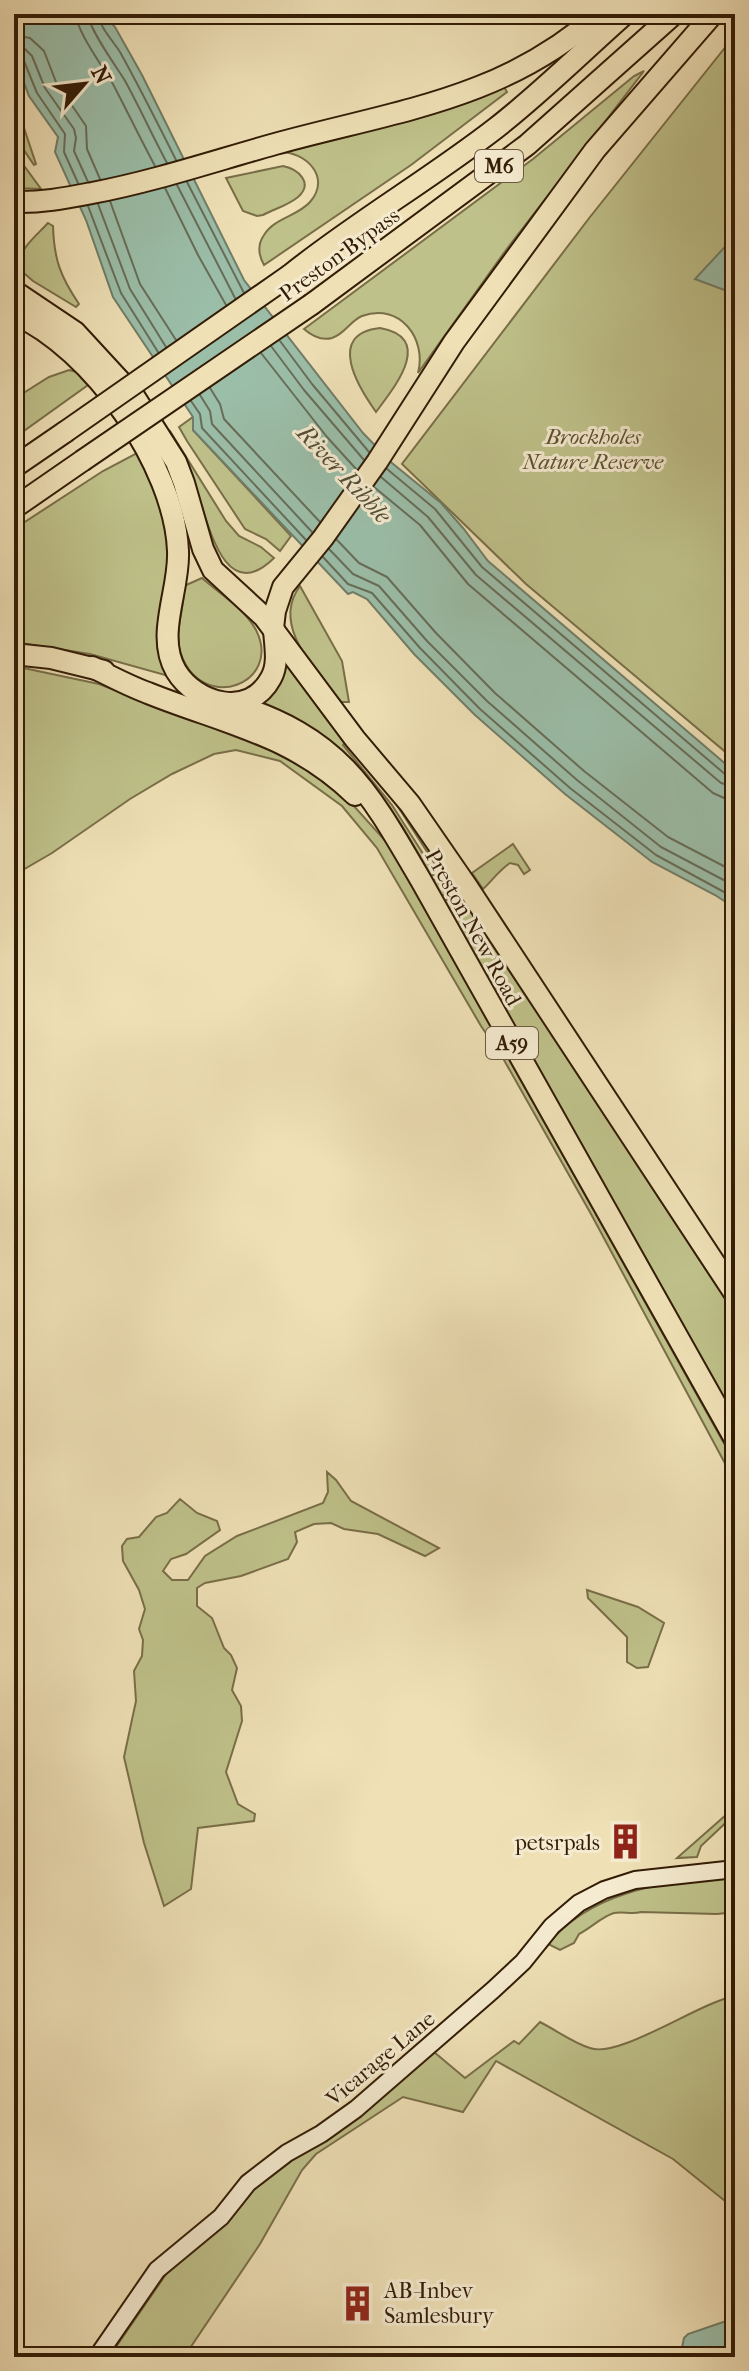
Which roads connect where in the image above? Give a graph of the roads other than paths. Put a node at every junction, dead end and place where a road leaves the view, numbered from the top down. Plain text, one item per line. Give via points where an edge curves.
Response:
1 (599, 14) edge
2 (625, 14) edge
3 (674, 14) edge
4 (713, 14) edge
5 (19, 202) edge
6 (14, 291) edge
7 (14, 314) edge
8 (14, 467) edge
9 (14, 508) edge
10 (273, 629) junction
11 (14, 654) edge
12 (92, 667) junction
13 (226, 704) junction
14 (392, 831) junction
15 (735, 1294) edge
16 (735, 1439) edge
17 (735, 1869) edge
18 (97, 2357) edge

1 - 5 highway via 548,52 464,94 105,191
2 - 8 highway, Preston Bypass / M6, bridge via 498,126 412,190
3 - 9 highway, Preston Bypass / M6, bridge via 527,145 312,304
4 - 10 highway via 595,150 454,342 323,538 290,576 280,594
6 - 10 highway, Preston New Road via 75,332 134,396 176,462 213,570
7 - 13 highway via 47,333 98,381 149,455 169,503 178,549 167,634 171,660 194,690
10 - 13 highway via 276,659 271,678 257,694
10 - 15 highway, Preston New Road / A59 via 405,797
11 - 12 highway
12 - 13 highway
12 - 14 highway via 304,753
13 - 14 highway, Preston New Road / A59 via 285,723 320,744 369,793
14 - 16 highway, Preston New Road / A59
17 - 18 street, Vicarage Lane via 635,1880 579,1903 493,1990 356,2109 248,2183 221,2217 157,2270

